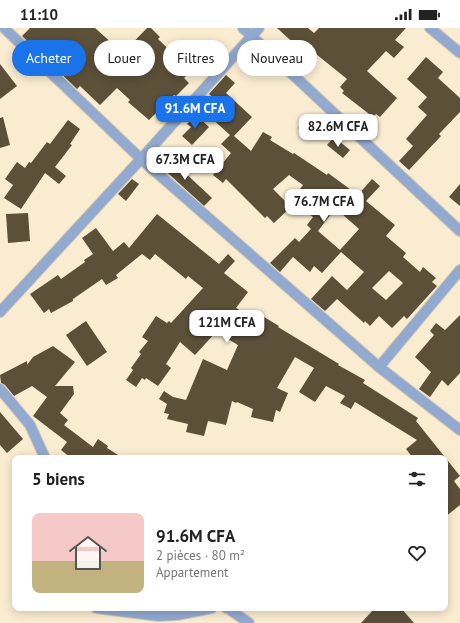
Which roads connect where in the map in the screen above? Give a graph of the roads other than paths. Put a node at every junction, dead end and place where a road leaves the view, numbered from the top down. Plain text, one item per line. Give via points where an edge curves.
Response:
1 (4, 28) edge
2 (243, 28) edge
3 (430, 28) edge
4 (255, 32) edge
5 (460, 53) edge
6 (141, 159) junction
7 (460, 231) edge
8 (460, 270) edge
9 (0, 312) edge
10 (379, 367) junction
11 (0, 390) edge
12 (460, 430) edge
13 (44, 455) edge
14 (119, 611) edge
15 (194, 611) edge
16 (232, 611) edge
17 (249, 623) edge

1 - 6 street
2 - 4 street
3 - 5 street
4 - 6 street
4 - 7 street
6 - 9 street
6 - 10 street
8 - 10 street
10 - 12 street
11 - 13 street via 30,425
14 - 15 street via 158,616
16 - 17 street

